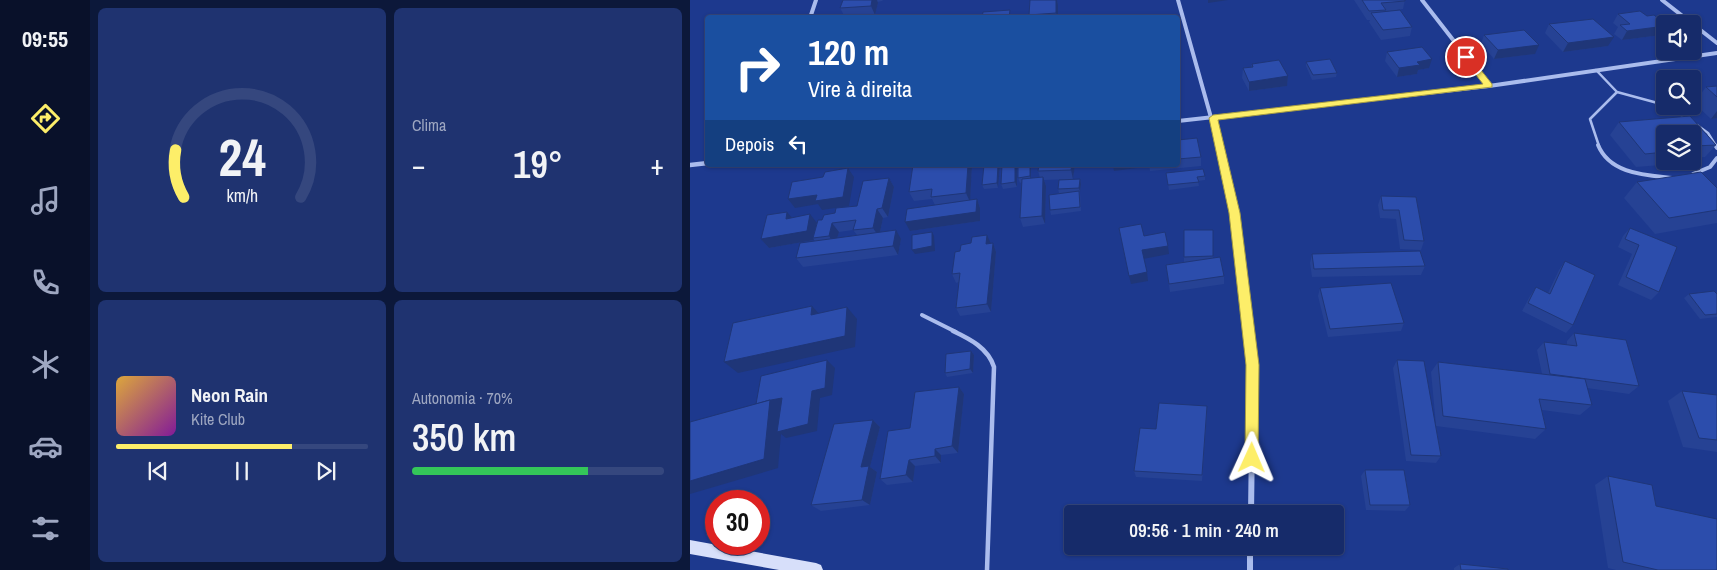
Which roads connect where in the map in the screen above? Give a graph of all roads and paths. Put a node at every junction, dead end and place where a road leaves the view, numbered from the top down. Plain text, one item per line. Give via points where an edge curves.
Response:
1 (816, 0) edge
2 (1178, 0) edge
3 (1422, 0) edge
4 (1662, 0) edge
5 (811, 15) edge
6 (1717, 43) edge
7 (1717, 53) edge
8 (1596, 70) junction
9 (1488, 86) junction
10 (1617, 92) junction
11 (1656, 102) edge
12 (1681, 115) edge
13 (1213, 118) junction
14 (1180, 121) edge
15 (1717, 148) edge
16 (1717, 158) edge
17 (705, 163) edge
18 (690, 165) edge
19 (1674, 178) edge
20 (1684, 178) edge
21 (922, 316) dead end
22 (1251, 505) edge
23 (690, 547) edge
24 (1250, 555) edge
25 (789, 568) edge
26 (816, 570) edge
27 (987, 570) edge
28 (1250, 570) edge

1 - 5 street
2 - 13 street
3 - 9 street
4 - 6 street
7 - 8 street
8 - 9 street
8 - 10 lane
9 - 13 street
10 - 11 lane
10 - 19 lane via 1590,119 1603,155 1624,170
12 - 15 lane via 1708,133
13 - 14 street
13 - 22 street via 1235,213 1253,365
16 - 20 lane via 1710,167
17 - 18 street
21 - 27 lane via 971,340 993,363
23 - 25 main road
24 - 28 street
25 - 26 main road

